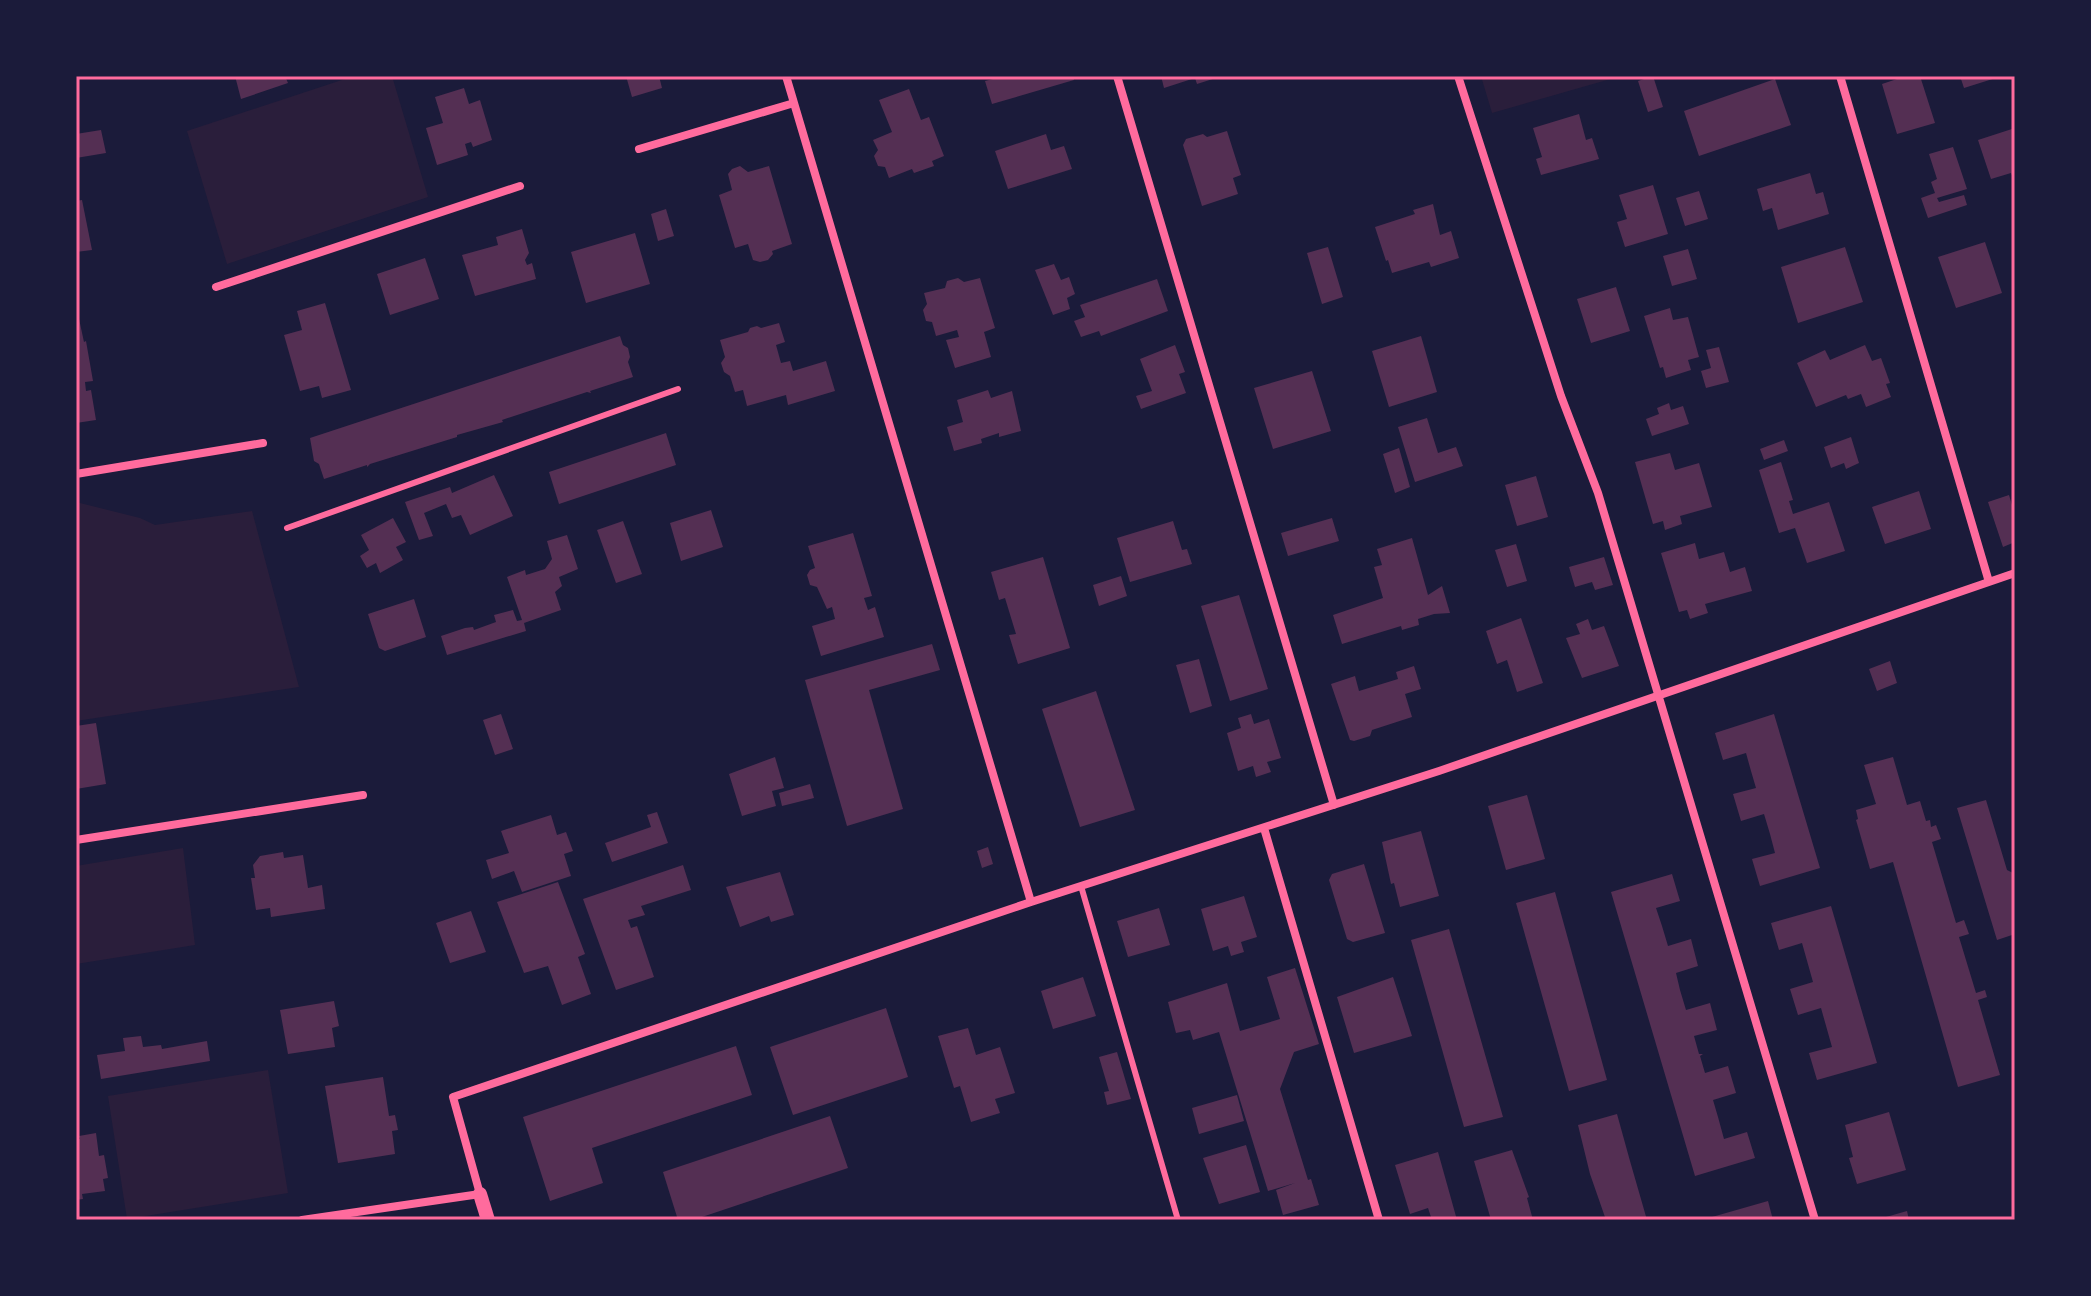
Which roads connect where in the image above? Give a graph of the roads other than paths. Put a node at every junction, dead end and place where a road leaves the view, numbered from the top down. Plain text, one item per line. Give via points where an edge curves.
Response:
1 (786, 76) edge
2 (1117, 76) edge
3 (1458, 76) edge
4 (1840, 76) edge
5 (794, 103) junction
6 (639, 149) dead end
7 (520, 186) dead end
8 (216, 287) dead end
9 (678, 389) dead end
10 (263, 443) dead end
11 (76, 474) edge
12 (287, 528) dead end
13 (2015, 573) edge
14 (1989, 582) junction
15 (1660, 694) junction
16 (363, 795) dead end
17 (1334, 805) junction
18 (1264, 828) junction
19 (76, 840) edge
20 (1081, 886) junction
21 (1031, 902) junction
22 (480, 1194) junction
23 (366, 1215) edge
24 (302, 1220) edge
25 (488, 1220) edge
26 (1178, 1220) edge
27 (1379, 1220) edge
28 (1815, 1220) edge

1 - 5 street
2 - 17 street
3 - 15 street
4 - 14 street
5 - 6 street
5 - 21 street
7 - 8 street
9 - 12 lane
10 - 11 street
13 - 14 street
14 - 15 street
15 - 17 street
15 - 28 street
16 - 19 street
17 - 18 street
18 - 20 street
18 - 27 street
20 - 21 street
20 - 26 lane
21 - 22 street via 453,1097
22 - 23 street
22 - 25 street
23 - 24 street

